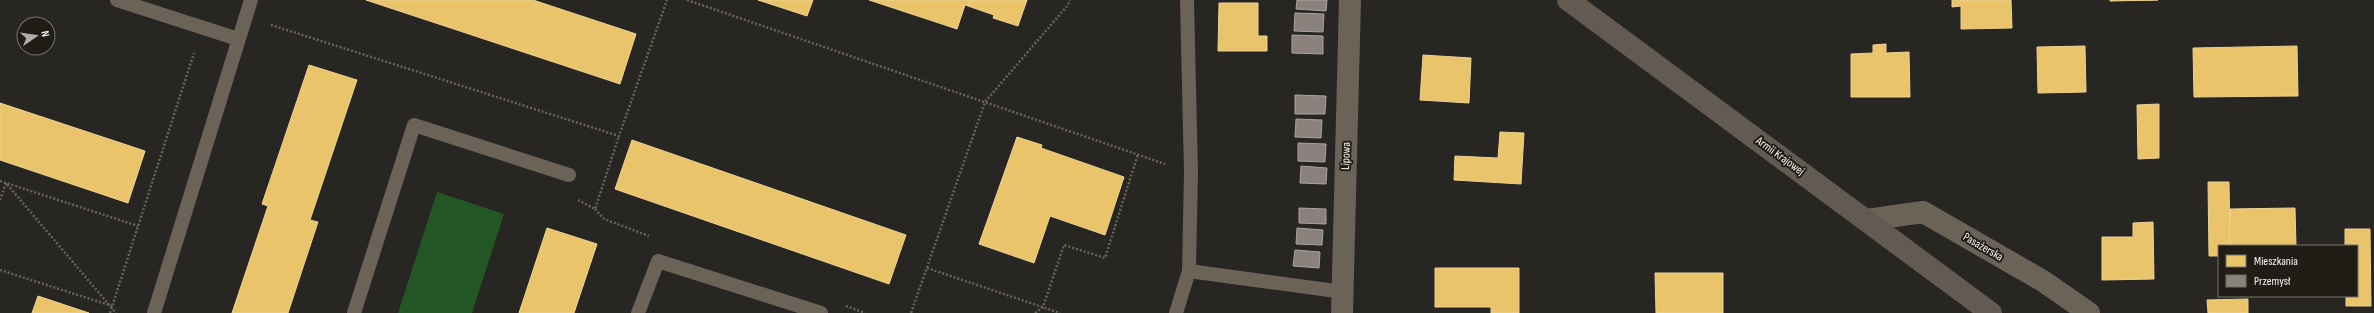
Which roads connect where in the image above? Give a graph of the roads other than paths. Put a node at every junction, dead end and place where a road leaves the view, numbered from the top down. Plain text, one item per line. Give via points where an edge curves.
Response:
1 (117, 0) edge
2 (251, 0) edge
3 (1187, 0) edge
4 (1350, 0) edge
5 (1568, 0) edge
6 (238, 39) junction
7 (569, 175) dead end
8 (1868, 220) junction
9 (1189, 271) junction
10 (1343, 292) junction
11 (154, 313) edge
12 (354, 313) edge
13 (638, 313) edge
14 (821, 313) edge
15 (1176, 313) edge
16 (1342, 313) edge
17 (1990, 313) edge
18 (2089, 313) edge

1 - 6 lane
2 - 6 lane
3 - 9 lane
4 - 10 street, Lipowa
5 - 8 main road, Armii Krajowej
6 - 11 lane
7 - 12 lane via 414,125
8 - 17 main road, Armii Krajowej
8 - 18 street, Pasażerska via 1923,212 2043,281
9 - 10 lane
9 - 15 lane
10 - 16 street, Lipowa
13 - 14 lane via 658,261

